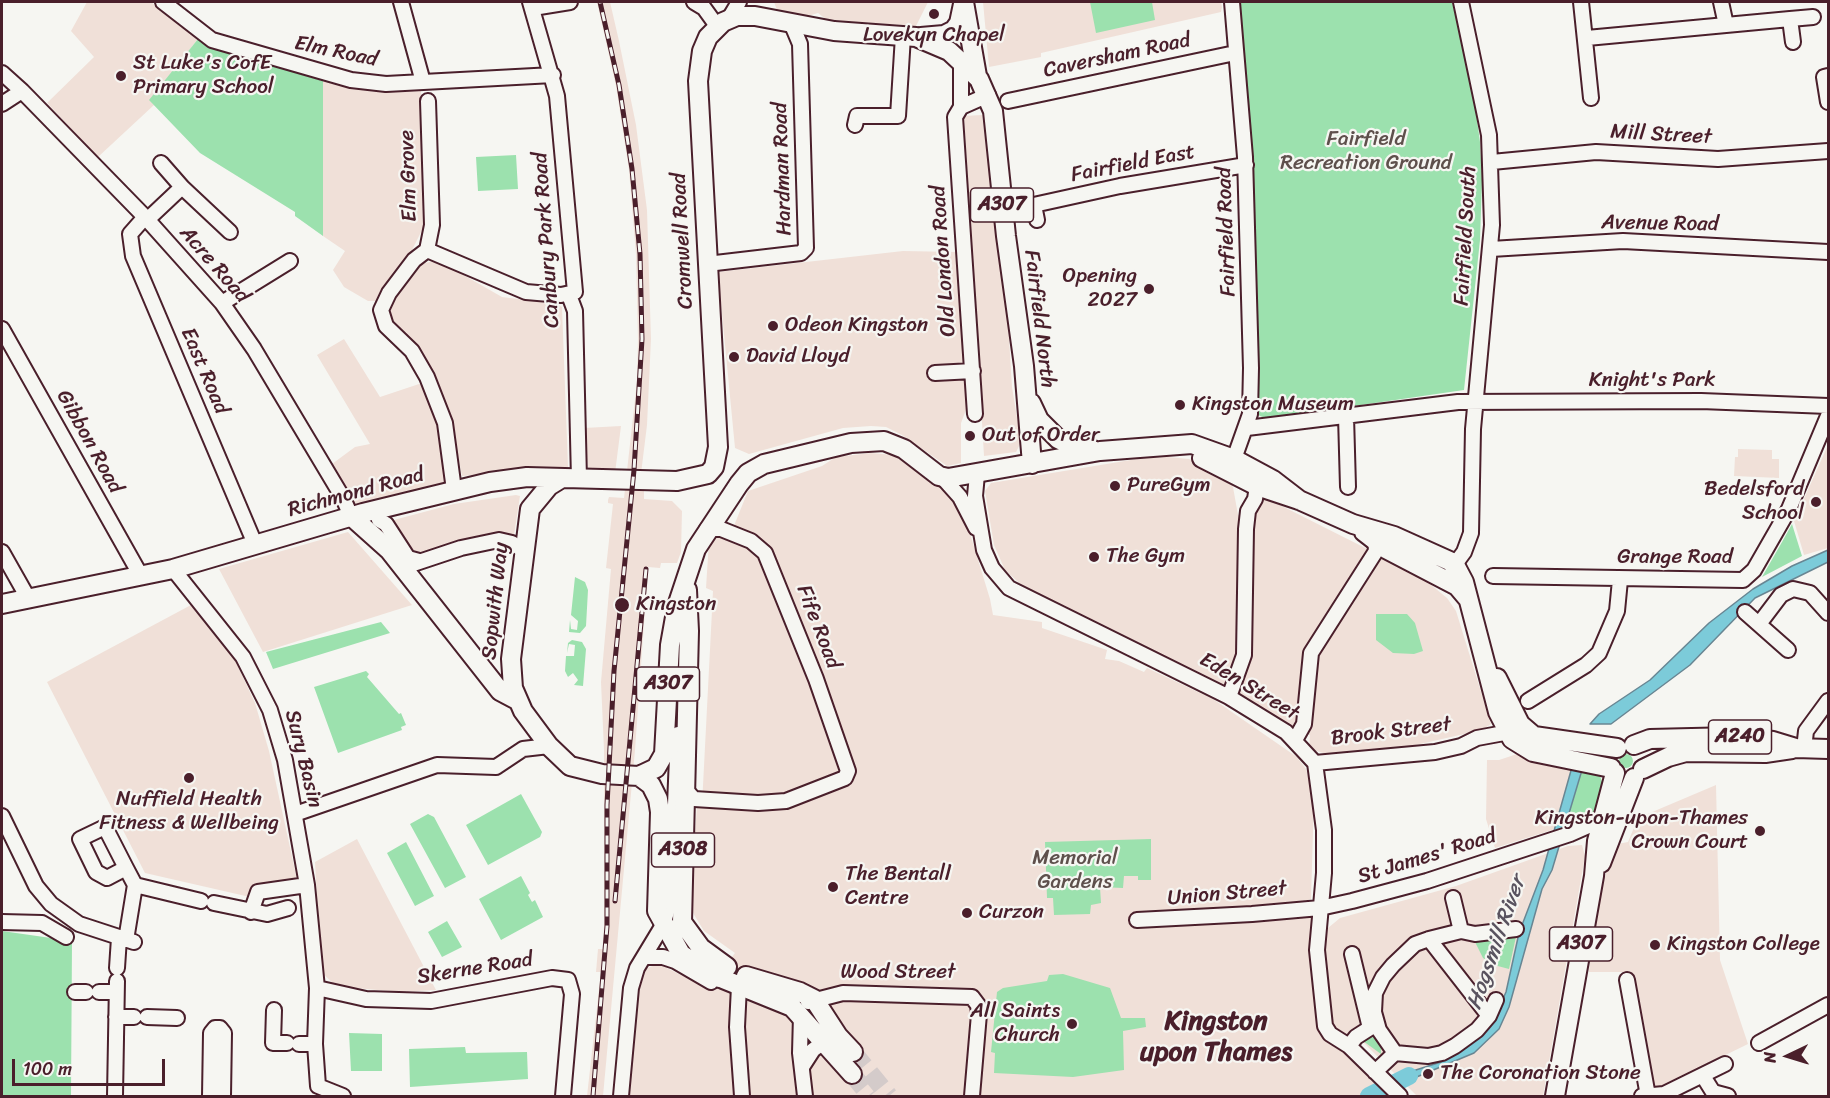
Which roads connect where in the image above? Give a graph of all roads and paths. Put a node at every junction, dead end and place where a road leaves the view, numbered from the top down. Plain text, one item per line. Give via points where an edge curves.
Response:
1 (163, 2) edge
2 (401, 2) edge
3 (570, 2) edge
4 (694, 2) edge
5 (964, 2) edge
6 (1232, 2) edge
7 (1461, 2) edge
8 (1581, 2) edge
9 (1721, 2) edge
10 (532, 5) edge
11 (753, 9) edge
12 (729, 15) edge
13 (1813, 17) dead end
14 (1790, 19) junction
15 (792, 25) junction
16 (1726, 25) junction
17 (909, 37) junction
18 (1587, 38) junction
19 (1793, 42) dead end
20 (1235, 53) junction
21 (961, 61) junction
22 (2, 73) edge
23 (553, 75) junction
24 (977, 76) junction
25 (1828, 76) edge
26 (423, 82) junction
27 (22, 91) junction
28 (988, 95) junction
29 (1590, 98) dead end
30 (428, 100) dead end
31 (1008, 100) dead end
32 (1828, 102) edge
33 (2, 104) edge
34 (961, 107) junction
35 (855, 125) dead end
36 (1828, 151) edge
37 (1491, 162) junction
38 (161, 163) dead end
39 (1246, 165) junction
40 (182, 187) junction
41 (146, 218) junction
42 (1037, 220) dead end
43 (231, 232) dead end
44 (1491, 249) junction
45 (427, 250) junction
46 (1828, 252) edge
47 (290, 261) dead end
48 (707, 264) junction
49 (569, 295) junction
50 (222, 303) junction
51 (2, 329) edge
52 (973, 371) junction
53 (936, 373) dead end
54 (1026, 389) junction
55 (1475, 402) junction
56 (1828, 406) edge
57 (975, 414) dead end
58 (1346, 416) junction
59 (1828, 416) edge
60 (1247, 428) junction
61 (1166, 445) junction
62 (1100, 451) junction
63 (717, 457) joint
64 (1234, 459) junction
65 (1032, 464) junction
66 (977, 474) junction
67 (571, 478) junction
68 (943, 478) junction
69 (1257, 486) junction
70 (1348, 487) dead end
71 (454, 490) junction
72 (1299, 500) junction
73 (380, 514) junction
74 (351, 516) junction
75 (707, 529) junction
76 (980, 535) junction
77 (1378, 543) junction
78 (255, 544) junction
79 (524, 551) junction
80 (2, 552) edge
81 (403, 558) junction
82 (1454, 563) junction
83 (172, 569) junction
84 (141, 576) junction
85 (1493, 576) dead end
86 (1620, 580) junction
87 (686, 581) junction
88 (1457, 586) junction
89 (28, 598) junction
90 (1469, 601) junction
91 (2, 604) edge
92 (1745, 612) dead end
93 (1828, 613) edge
94 (1760, 624) junction
95 (1788, 650) dead end
96 (1229, 697) junction
97 (517, 700) junction
98 (1528, 701) dead end
99 (1828, 701) edge
100 (685, 713) junction
101 (1516, 735) junction
102 (1295, 740) junction
103 (549, 747) junction
104 (1626, 747) junction
105 (1800, 749) junction
106 (1828, 750) edge
107 (1315, 763) junction
108 (1613, 771) junction
109 (1638, 773) junction
110 (639, 776) junction
111 (684, 788) junction
112 (295, 814) junction
113 (2, 816) edge
114 (1604, 819) junction
115 (1569, 835) junction
116 (1597, 842) junction
117 (126, 868) dead end
118 (1594, 876) junction
119 (135, 885) junction
120 (307, 885) junction
121 (1453, 898) dead end
122 (288, 908) dead end
123 (1320, 908) junction
124 (251, 912) junction
125 (1137, 920) dead end
126 (2, 922) edge
127 (663, 925) junction
128 (1516, 929) dead end
129 (1461, 932) junction
130 (66, 937) dead end
131 (1429, 939) junction
132 (126, 940) junction
133 (1352, 954) dead end
134 (645, 957) junction
135 (117, 980) junction
136 (726, 980) junction
137 (1627, 980) dead end
138 (317, 988) junction
139 (87, 992) dead end
140 (814, 999) junction
141 (1496, 1000) dead end
142 (1828, 1005) edge
143 (793, 1009) junction
144 (274, 1010) dead end
145 (1489, 1016) junction
146 (116, 1017) junction
147 (177, 1018) dead end
148 (830, 1038) junction
149 (1759, 1043) dead end
150 (315, 1044) junction
151 (1349, 1046) junction
152 (853, 1052) tunnel mouth
153 (1395, 1053) junction
154 (1725, 1064) dead end
155 (802, 1066) junction
156 (852, 1074) tunnel mouth
157 (1378, 1075) junction
158 (1703, 1076) junction
159 (316, 1091) edge
160 (1664, 1095) edge
161 (115, 1096) edge
162 (210, 1096) edge
163 (223, 1096) edge
164 (343, 1096) edge
165 (563, 1096) edge
166 (621, 1096) edge
167 (742, 1096) edge
168 (805, 1096) edge
169 (972, 1096) edge
170 (1400, 1096) edge
171 (1555, 1096) edge
172 (1645, 1096) edge
173 (1728, 1096) edge

1 - 26 street, Elm Road via 212,40 229,47 351,80 386,84
2 - 26 street
3 - 10 street
4 - 12 street
5 - 17 main road via 954,30 944,35
5 - 24 main road
6 - 20 street, Fairfield Road
7 - 37 street, Fairfield South via 1490,135
8 - 18 street
9 - 16 street
10 - 23 street, Canbury Park Road
11 - 12 main road, A307
11 - 15 main road, A307
12 - 48 main road, Cromwell Road via 708,37 698,81
13 - 14 street
14 - 16 street
14 - 19 street
15 - 17 main road, A307
15 - 48 street, Hardman Road via 800,53 806,248 801,253
16 - 18 street via 1641,26
17 - 21 main road, A307 via 942,47
17 - 35 street via 901,122 857,116
18 - 29 street
20 - 31 street, Caversham Road
20 - 39 street, Fairfield Road
21 - 24 main road, A307
21 - 34 street, Old London Road
22 - 27 street, Acre Road
23 - 26 street, Elm Road
23 - 49 street, Canbury Park Road via 574,292
24 - 28 main road, Fairfield North / A307
25 - 32 street via 1824,77
27 - 33 street
27 - 41 street, Acre Road
28 - 34 street
28 - 54 main road, Fairfield North / A307
30 - 45 street, Elm Grove via 432,225
34 - 52 street, Old London Road via 955,117 955,129
36 - 37 street, Mill Street via 1718,159 1596,152
37 - 44 street, Fairfield South
38 - 40 street
39 - 42 street, Fairfield East via 1031,206
39 - 60 street, Fairfield Road via 1251,368
40 - 41 street, East Road
40 - 43 street
41 - 50 street, Acre Road
41 - 78 street, East Road via 130,234 133,256
44 - 46 street, Avenue Road via 1623,241
44 - 55 street, Fairfield South
45 - 49 street via 526,292
45 - 71 street via 414,260 381,310 386,326 412,351 427,377 445,423
47 - 50 street
48 - 63 main road, Cromwell Road
49 - 67 street, Canbury Park Road via 574,311
50 - 74 street, Acre Road via 254,349
51 - 84 street, Gibbon Road
52 - 53 street
52 - 57 street, Old London Road
54 - 62 main road, A307 via 1039,420 1058,439
54 - 65 main road, Fairfield North / A307
55 - 56 street, Knight's Park via 1701,401
55 - 58 street, Knight's Park
55 - 82 street, Fairfield South via 1471,533 1464,552
58 - 60 street, Knight's Park
58 - 70 street
59 - 86 street, Grange Road via 1789,509 1754,570 1743,580
60 - 64 street, Fairfield Road
61 - 62 main road, A307
61 - 64 main road, A307 via 1192,444
61 - 69 main road, A307
62 - 65 main road, A307
63 - 67 main road, Richmond Road via 708,474 695,479 655,482
64 - 72 main road, A307 via 1273,480
65 - 66 main road, A307
66 - 68 main road, A307
66 - 76 street via 975,496
67 - 71 main road, Richmond Road via 514,478
67 - 79 main road, Sopwith Way via 549,486 530,509
68 - 75 main road, Wood Street / A307 via 904,449 884,441 867,441 764,464 748,473
68 - 76 street via 960,497
69 - 72 main road, A307
69 - 96 street via 1248,511 1244,655
71 - 73 main road, Richmond Road
72 - 77 main road, A307 via 1353,524
73 - 74 main road, Richmond Road
73 - 81 main road
73 - 81 street via 408,558
74 - 78 main road, Richmond Road
74 - 81 main road
75 - 87 main road, Wood Street / A307
75 - 111 street, Fife Road via 721,529 751,541 768,558 848,771 845,778 786,801 768,803 694,799
76 - 96 street, Eden Street via 992,568 1009,588
77 - 82 main road, A307 via 1394,536
77 - 88 main road, A307
77 - 102 street via 1311,653 1304,724
78 - 83 main road, Richmond Road
79 - 81 street via 506,540
79 - 97 main road, Sopwith Way via 511,659
80 - 89 street
81 - 97 main road via 500,691
82 - 88 street via 1452,573
82 - 90 main road, A307
83 - 84 main road, Richmond Road
83 - 112 street, Sury Basin via 250,669 270,710
84 - 89 main road, Richmond Road
85 - 86 street, Grange Road
86 - 98 street via 1617,611 1599,653
87 - 100 main road, Wood Street / A308 via 689,631
87 - 110 main road, A307 via 670,645 663,754 656,768
88 - 90 main road, A307
89 - 91 main road, Richmond Road
90 - 101 main road, A307 via 1498,712
92 - 94 street
93 - 94 street via 1810,593 1792,589 1781,595
94 - 95 street
96 - 102 street, Eden Street
97 - 103 main road, Sopwith Way
99 - 105 street via 1806,731
100 - 111 main road, Wood Street / A308
100 - 127 street, Wood Street via 678,735 671,899
101 - 104 main road
101 - 107 street, Brook Street via 1415,755
101 - 108 main road via 1533,752
102 - 107 street, Eden Street
103 - 110 main road, Sopwith Way via 581,771
103 - 112 street via 524,748 496,767 437,765
104 - 105 main road, A240 via 1650,739 1734,736
104 - 108 main road via 1610,759
104 - 109 main road via 1643,757
105 - 106 main road, A240
105 - 109 main road, A240 via 1765,753 1686,752
107 - 123 street via 1324,830
108 - 109 main road via 1622,778
108 - 114 main road, A307
109 - 118 main road, A307
110 - 127 main road, A308 via 651,785 658,799 656,901
111 - 136 main road, Wood Street / A308 via 682,922
112 - 120 street, Sury Basin
113 - 132 street via 36,886 51,904 79,924
114 - 115 street, St James' Road
114 - 116 main road, A307
115 - 116 street
115 - 123 street, St James' Road via 1427,882
116 - 118 main road, A307
117 - 119 street
118 - 171 main road, A307
119 - 124 street
119 - 132 street
120 - 124 street via 258,892
120 - 138 street, Sury Basin
121 - 129 street
122 - 124 street via 267,914
123 - 125 street, Union Street
123 - 151 street via 1317,950 1326,1029
126 - 130 street via 42,922
127 - 134 street, Wood Street
127 - 136 main road, Wood Street / A308 via 681,954
128 - 129 street
129 - 131 street
131 - 145 street
131 - 153 street via 1415,944 1401,958 1383,977 1375,993 1374,1012 1379,1030
132 - 135 street
133 - 151 street via 1370,1028
134 - 136 street via 663,957
134 - 166 street, Wood Street via 637,968 627,1007
135 - 139 street
135 - 146 street
136 - 140 main road, Wood Street / A308 via 752,979
136 - 143 main road, Wood Street / A308
136 - 167 street via 737,1027
137 - 172 street
138 - 150 street, Sury Basin
138 - 165 street, Skerne Road via 366,999 431,1001 552,978 568,980 571,1001
140 - 143 street, Wood Street
140 - 148 main road
140 - 169 street, Wood Street via 843,993 972,997 978,1005
141 - 145 street
142 - 149 street
143 - 148 main road
143 - 155 street
144 - 150 street via 273,1042
145 - 153 street via 1477,1030 1443,1053
146 - 147 street
146 - 161 street
148 - 152 main road
148 - 155 street
148 - 156 main road
150 - 159 street, Sury Basin
151 - 157 street
153 - 157 street
154 - 158 street
155 - 168 street
157 - 170 street
158 - 160 street
158 - 173 street via 1713,1092
159 - 164 street
160 - 172 street
162 - 163 street via 211,1033 220,1028 224,1033

